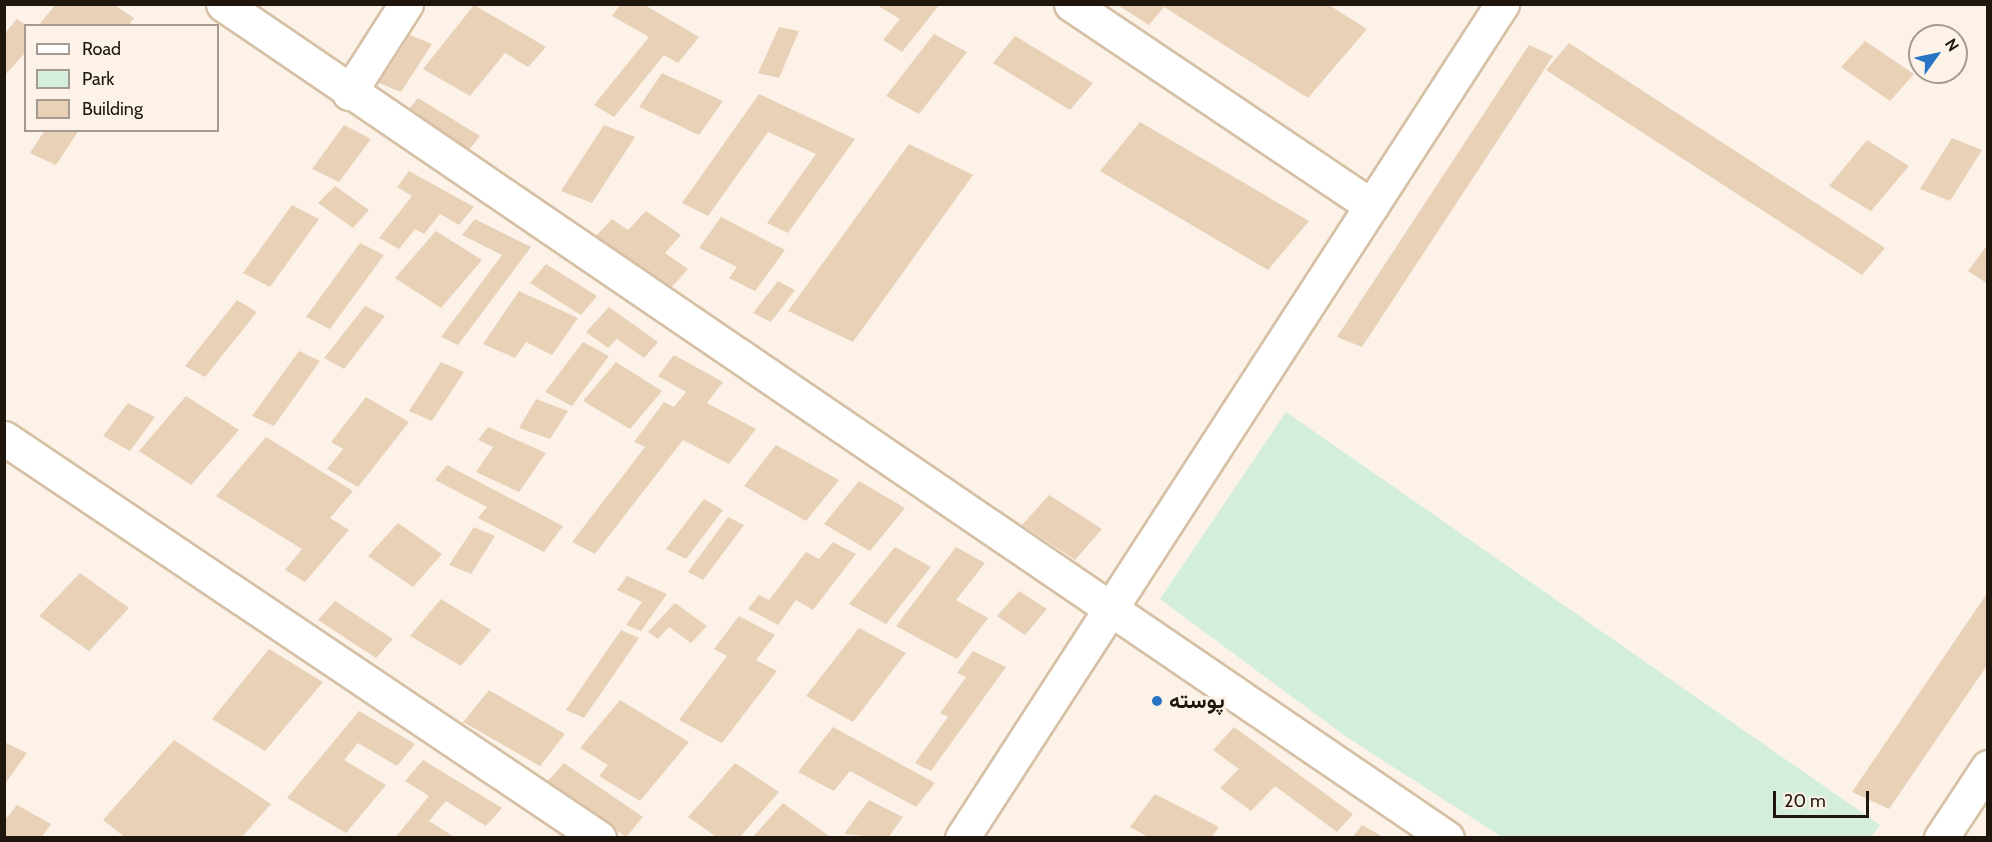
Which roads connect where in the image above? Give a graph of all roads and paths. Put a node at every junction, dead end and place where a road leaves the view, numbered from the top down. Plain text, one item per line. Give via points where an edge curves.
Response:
1 (223, 4) edge
2 (405, 4) edge
3 (1071, 4) edge
4 (1502, 4) edge
5 (349, 93) junction
6 (1372, 206) junction
7 (4, 438) edge
8 (1112, 613) junction
9 (1988, 767) edge
10 (599, 837) edge
11 (962, 837) edge
12 (1447, 837) edge
13 (1941, 837) edge

1 - 5 street
2 - 5 street
3 - 6 street
4 - 6 street
5 - 8 street
6 - 8 street
7 - 10 street
8 - 11 street
8 - 12 street
9 - 13 street

